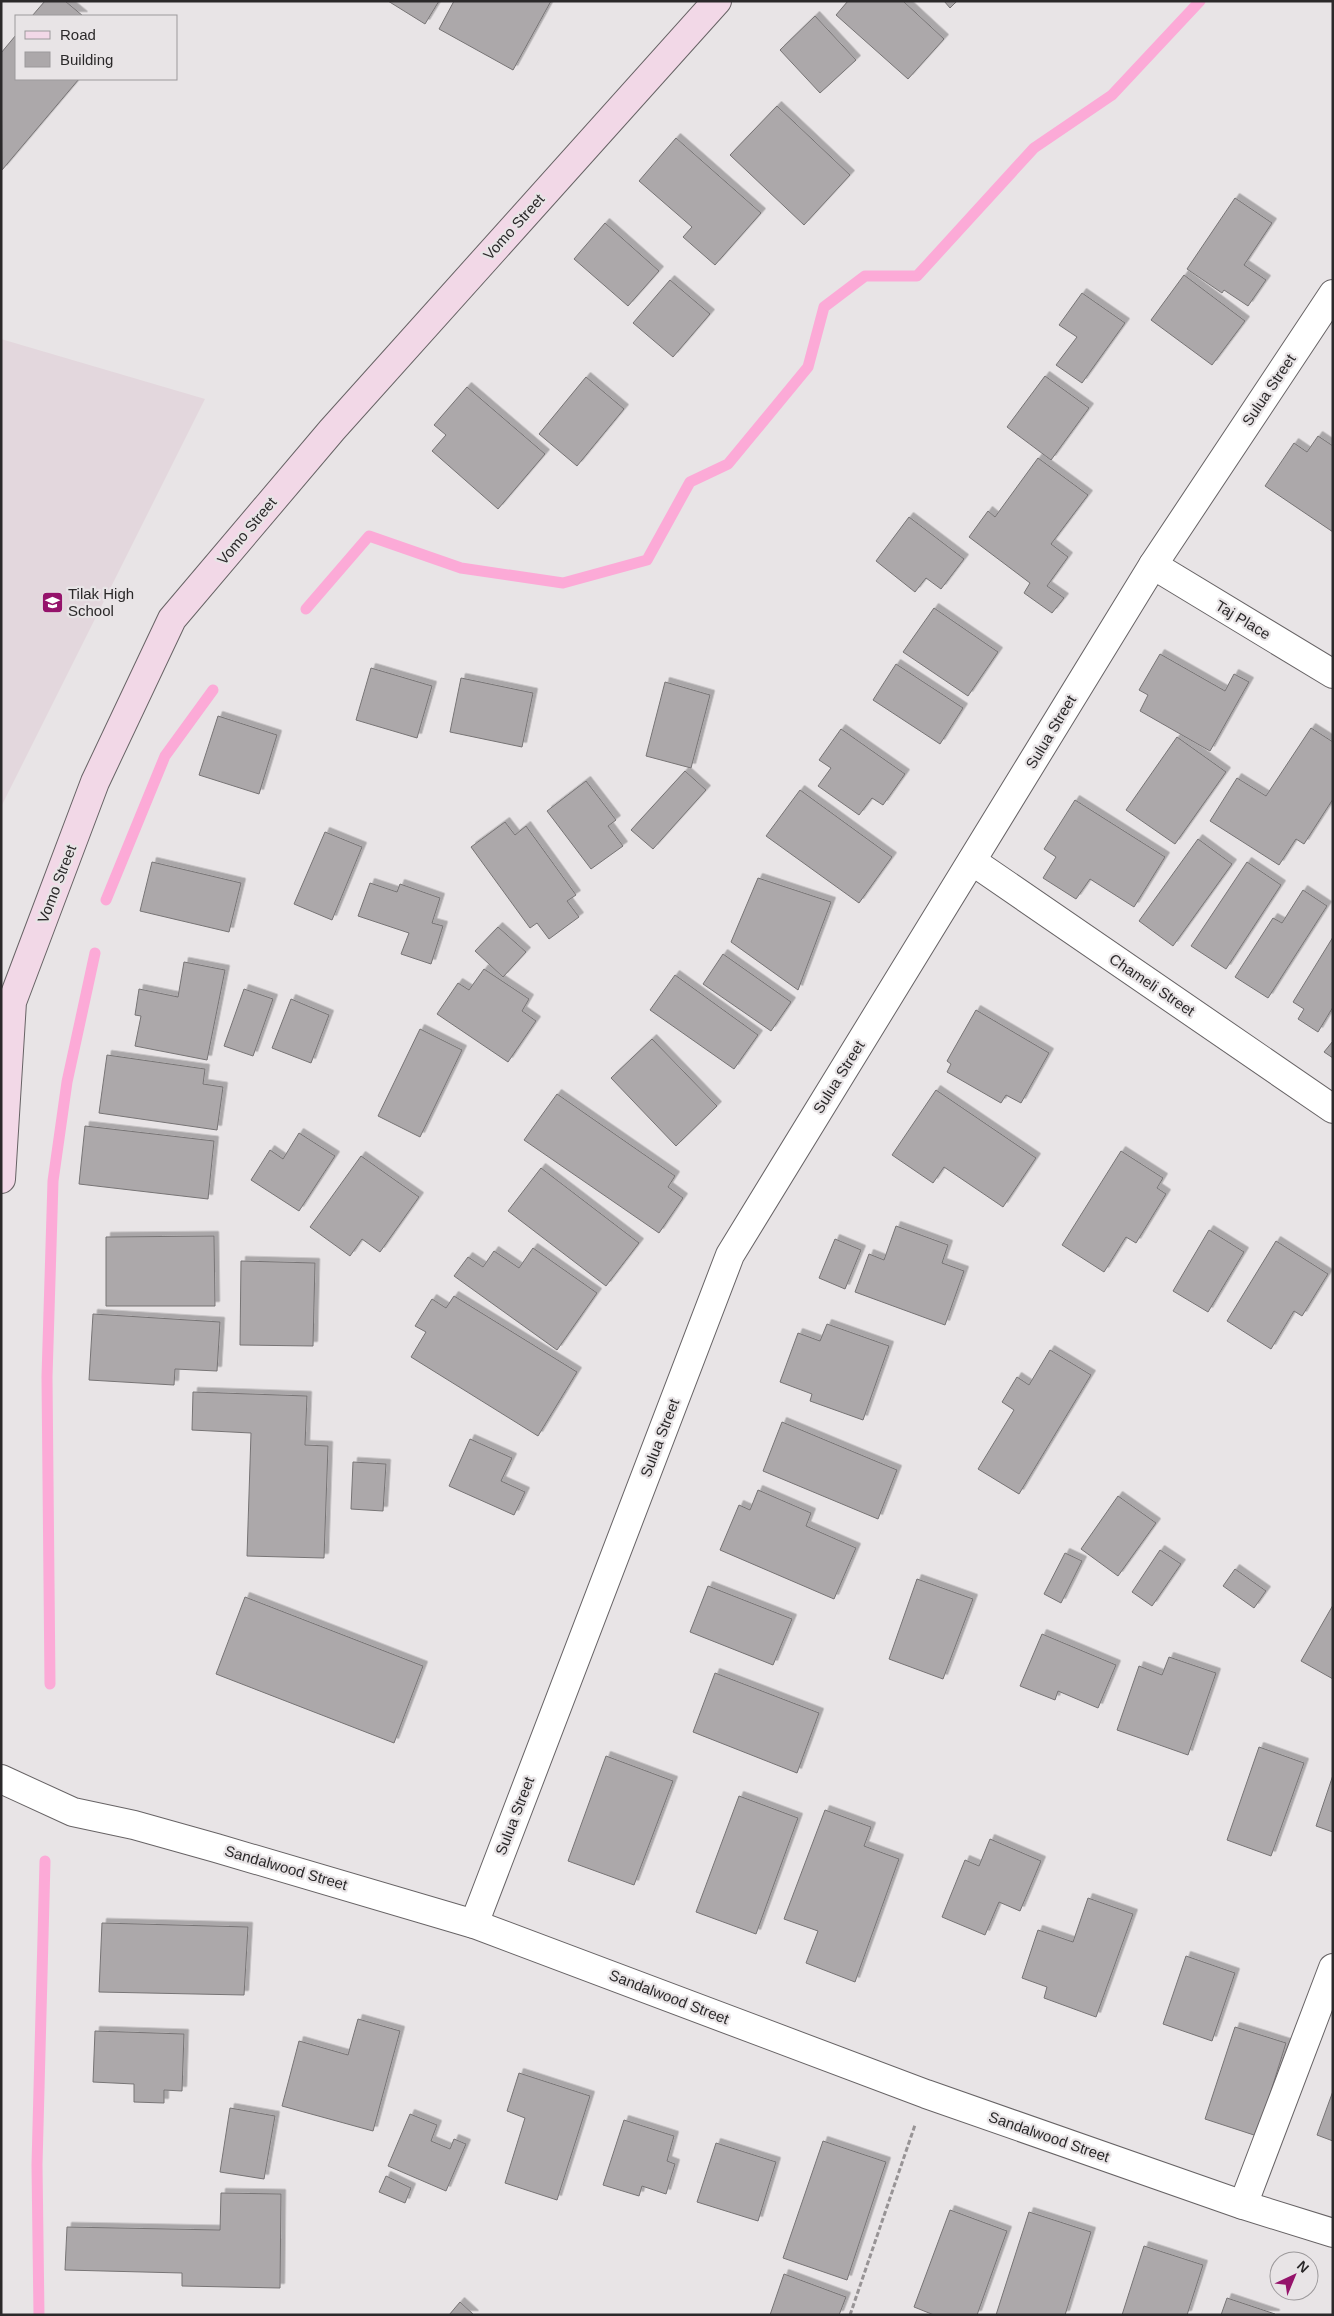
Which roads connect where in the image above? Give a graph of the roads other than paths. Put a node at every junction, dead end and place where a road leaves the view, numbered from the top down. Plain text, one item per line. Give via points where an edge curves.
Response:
1 (717, 1) edge
2 (1333, 294) edge
3 (1153, 565) junction
4 (1333, 674) edge
5 (972, 861) junction
6 (7, 1001) edge
7 (1333, 1109) edge
8 (1, 1179) edge
9 (1, 1779) edge
10 (474, 1924) junction
11 (1333, 1968) edge
12 (1243, 2205) junction
13 (1333, 2233) edge

1 - 6 main road, Vomo Street via 332,430 172,619 95,782
2 - 3 street, Sulua Street
3 - 4 street, Taj Place
3 - 5 street, Sulua Street
5 - 7 street, Chameli Street
5 - 10 street, Sulua Street via 730,1255
6 - 8 main road, Vomo Street
9 - 10 street, Sandalwood Street via 72,1812 134,1825
10 - 12 street, Sandalwood Street via 926,2094
11 - 12 street
12 - 13 street, Sandalwood Street

